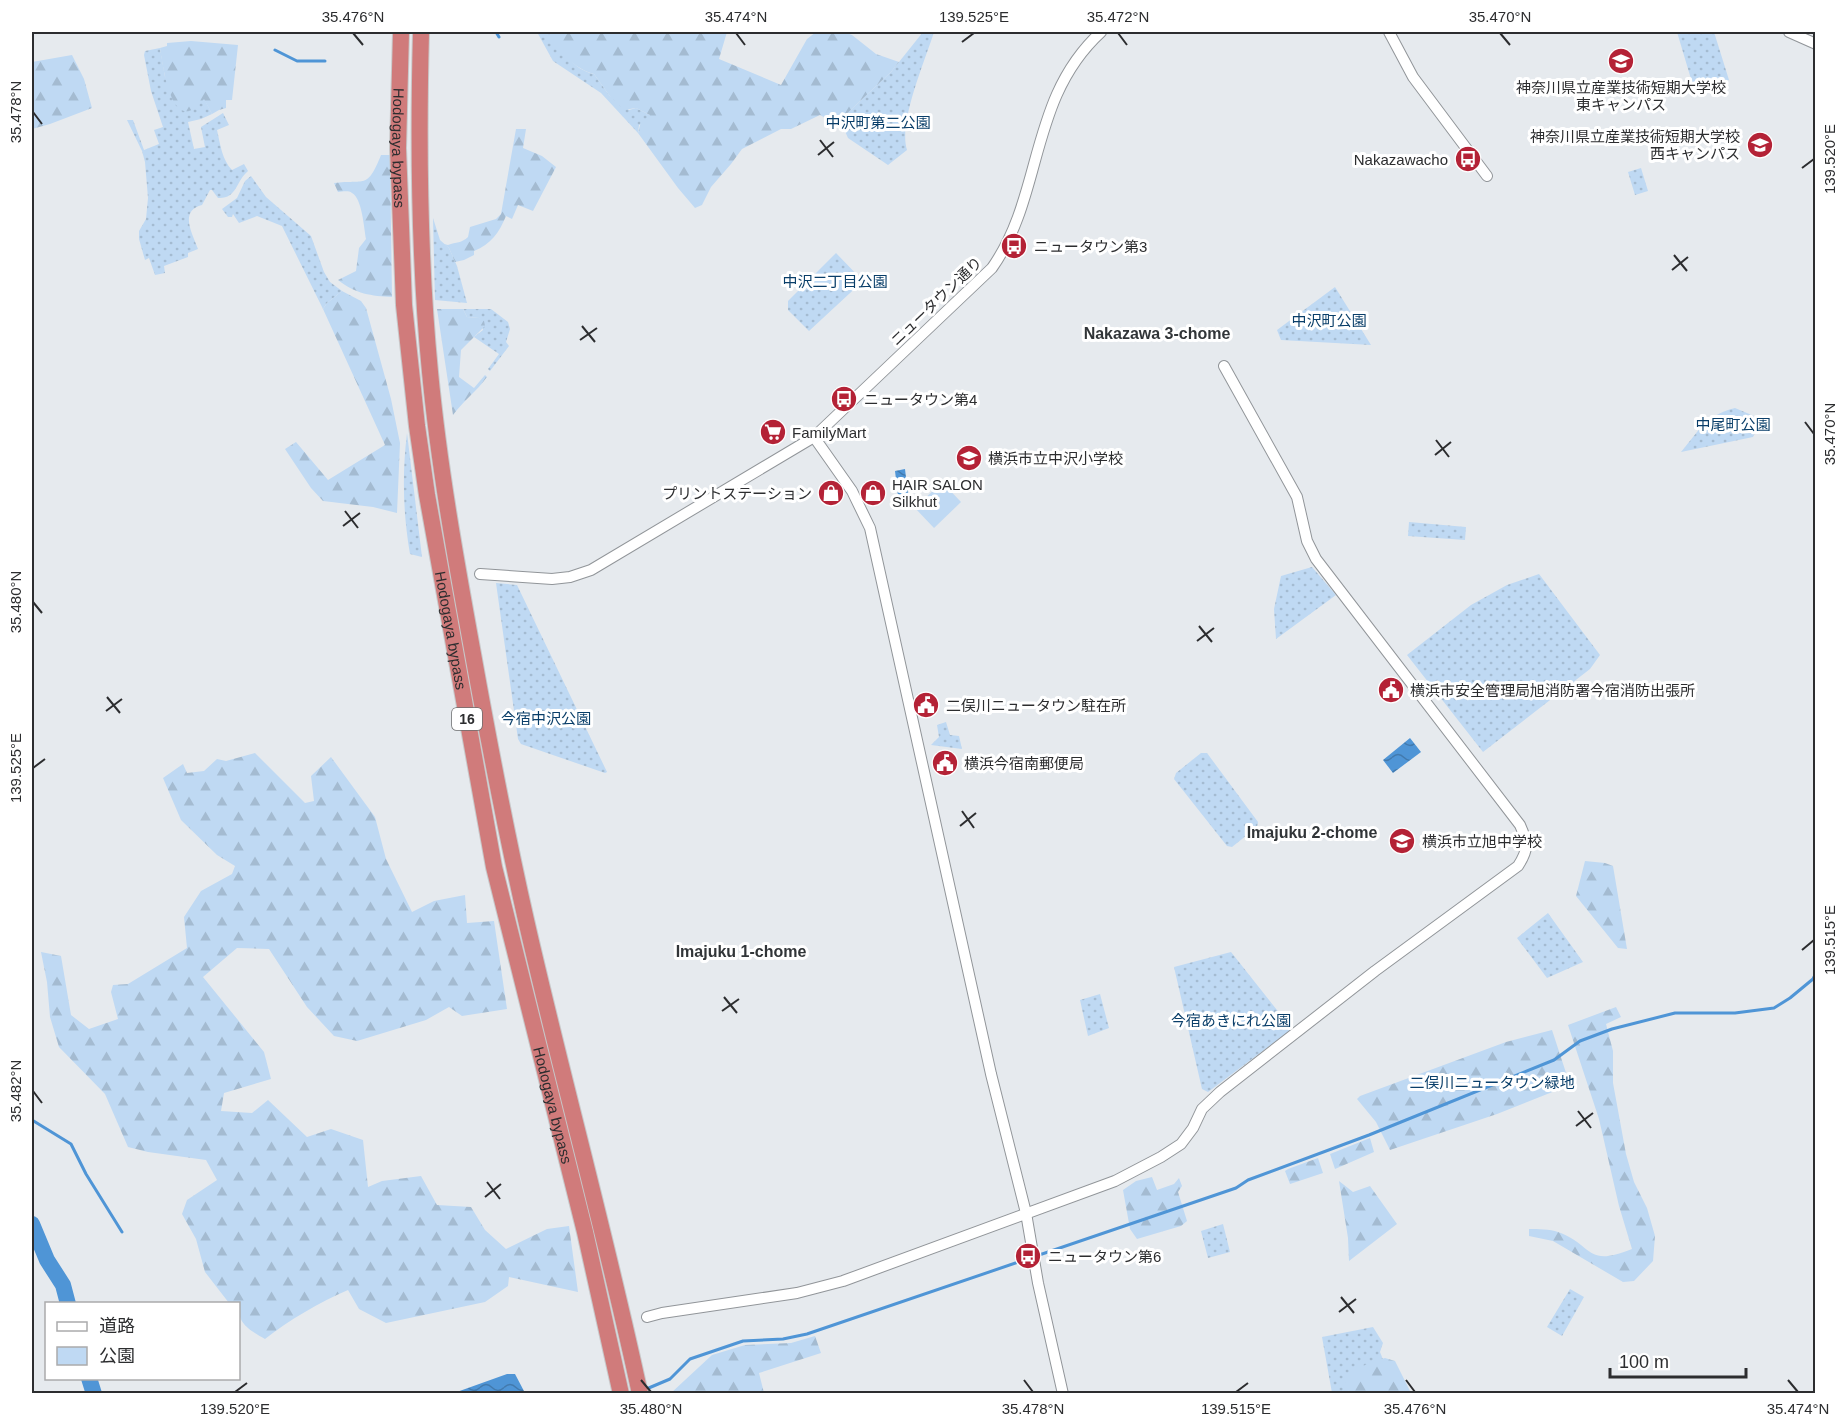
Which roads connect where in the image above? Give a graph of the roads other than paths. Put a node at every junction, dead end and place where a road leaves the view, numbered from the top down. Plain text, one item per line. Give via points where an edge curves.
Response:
1 (401, 32) edge
2 (421, 32) edge
3 (1101, 32) edge
4 (1389, 32) edge
5 (1789, 32) edge
6 (1815, 44) edge
7 (1487, 176) dead end
8 (1224, 366) dead end
9 (814, 437) junction
10 (480, 574) dead end
11 (1026, 1213) junction
12 (647, 1317) dead end
13 (640, 1393) edge
14 (621, 1394) edge
15 (1063, 1394) edge

1 - 14 highway, Hodogaya bypass / 16 via 398,148 404,305 429,507 494,867
2 - 13 highway, Hodogaya bypass / 16 via 419,192 423,271 430,373 448,512 526,922
3 - 9 street, ニュータウン通り via 1083,50 1058,89 1020,214 1003,253 992,268
4 - 7 street via 1413,77
5 - 6 street
8 - 11 street via 1297,496 1307,541 1316,559 1520,825 1527,853 1518,866 1220,1092 1202,1109 1181,1144 1115,1181
9 - 10 street, ニュータウン通り via 591,570 552,579
9 - 11 street via 852,491 870,528 991,1074
11 - 12 street via 843,1281 797,1293
11 - 15 street

